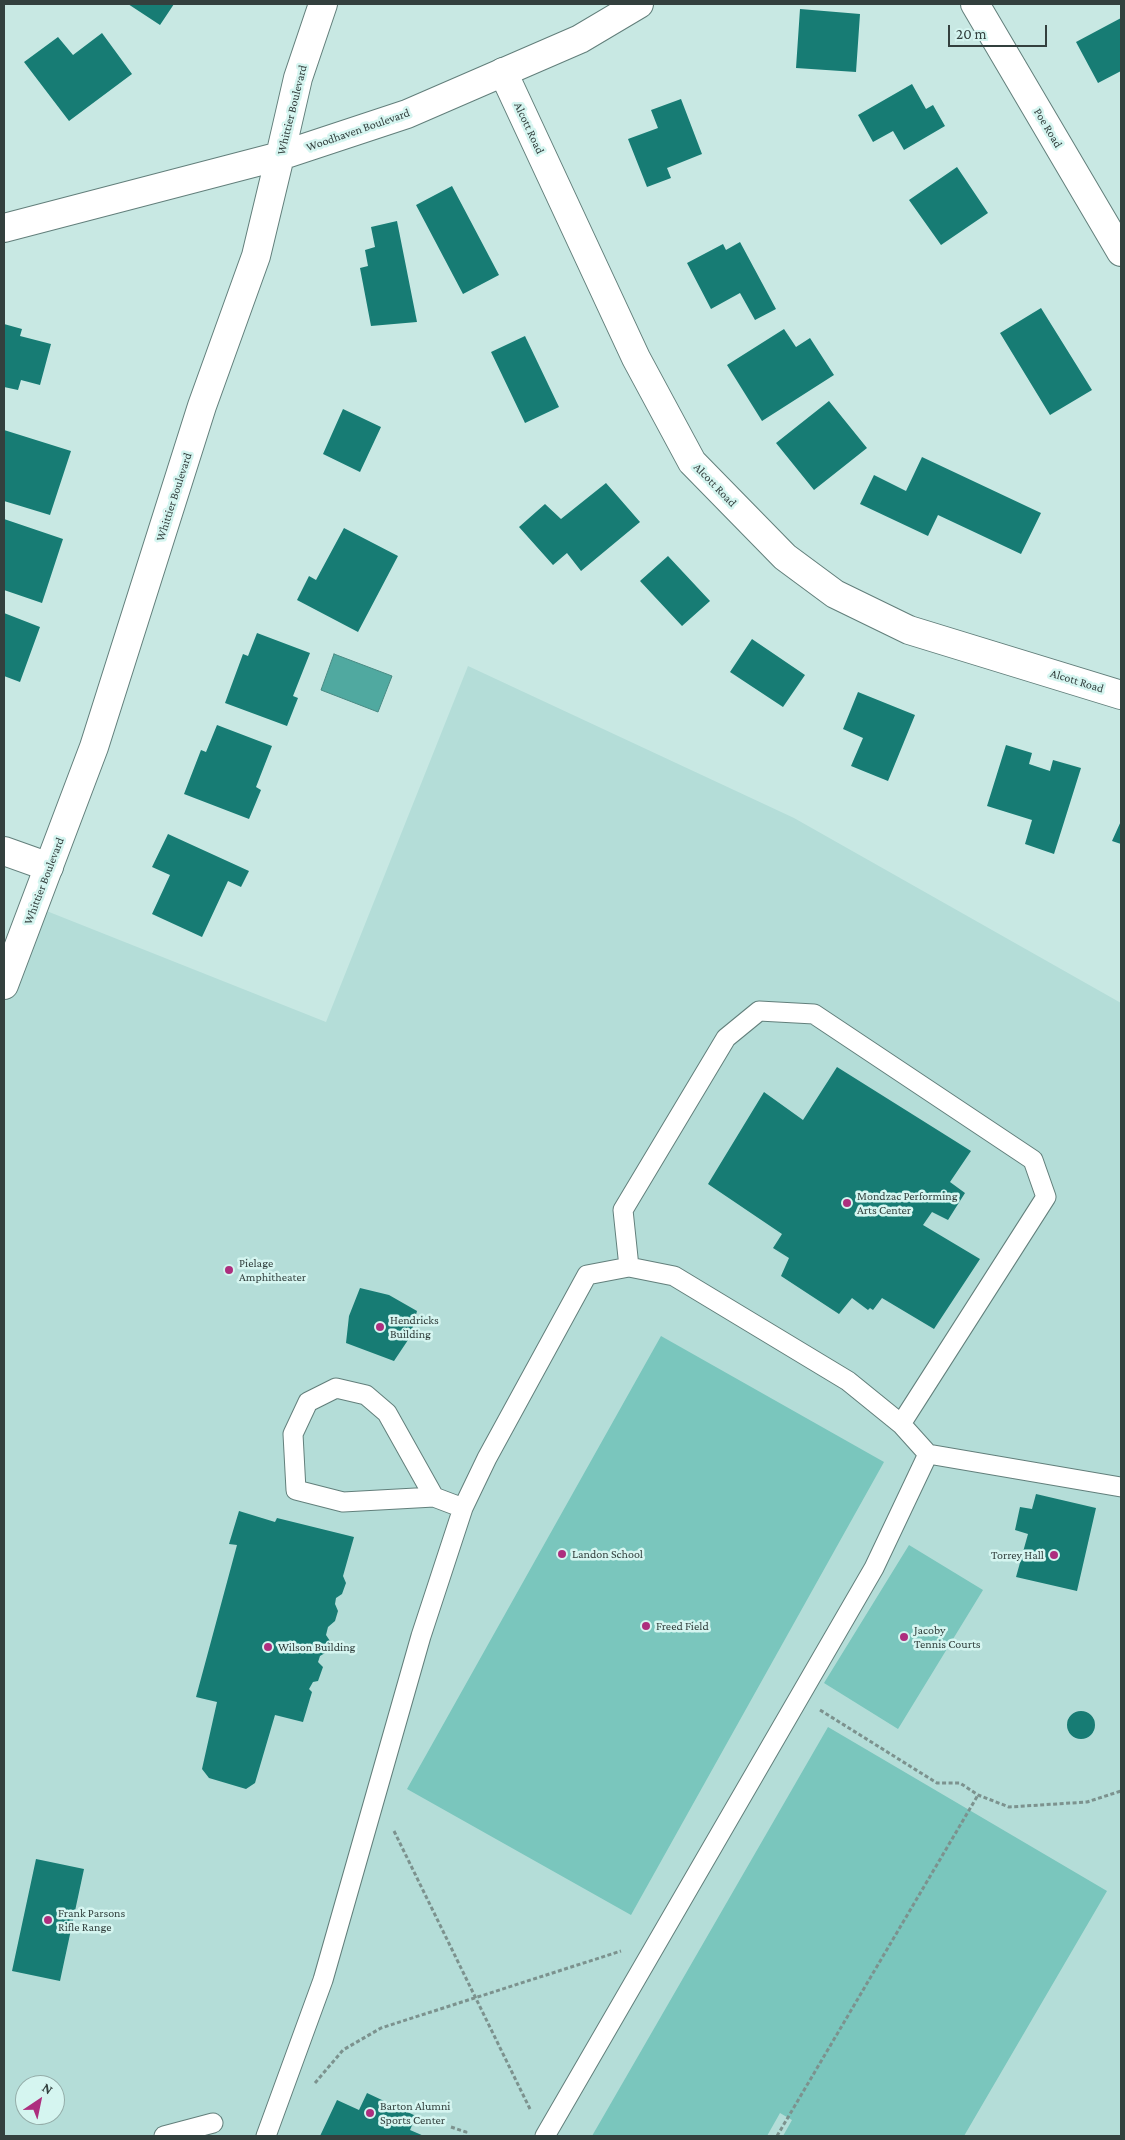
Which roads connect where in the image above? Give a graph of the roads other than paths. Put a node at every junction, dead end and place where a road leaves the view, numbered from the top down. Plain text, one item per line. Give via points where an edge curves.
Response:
1 (323, 4) edge
2 (639, 4) edge
3 (975, 4) edge
4 (503, 72) junction
5 (280, 156) junction
6 (4, 228) edge
7 (1121, 252) edge
8 (1121, 695) edge
9 (4, 851) edge
10 (49, 867) junction
11 (4, 984) edge
12 (630, 1267) junction
13 (901, 1424) junction
14 (928, 1454) junction
15 (1121, 1487) edge
16 (434, 1497) junction
17 (463, 1508) junction
18 (213, 2123) dead end
19 (164, 2136) edge
20 (266, 2136) edge
21 (545, 2136) edge

1 - 5 street, Whittier Boulevard via 298,78
2 - 4 street, Woodhaven Boulevard via 580,39
3 - 7 street, Poe Road
4 - 5 street, Woodhaven Boulevard via 407,114
4 - 8 street, Alcott Road via 636,358 692,462 785,557 835,594 909,630
5 - 6 street, Woodhaven Boulevard
5 - 10 street, Whittier Boulevard via 256,256 202,406 94,747
9 - 10 street
10 - 11 street, Whittier Boulevard
12 - 13 lane via 674,1276 848,1381
12 - 13 lane via 623,1210 726,1038 759,1011 814,1014 1033,1160 1046,1197
12 - 17 lane via 588,1275
13 - 14 lane
14 - 15 lane
14 - 21 lane via 874,1568
16 - 16 lane via 343,1502 296,1490 293,1434 308,1402 336,1388 366,1395 387,1413
16 - 17 lane
17 - 20 lane via 421,1636 323,1980
18 - 19 lane

